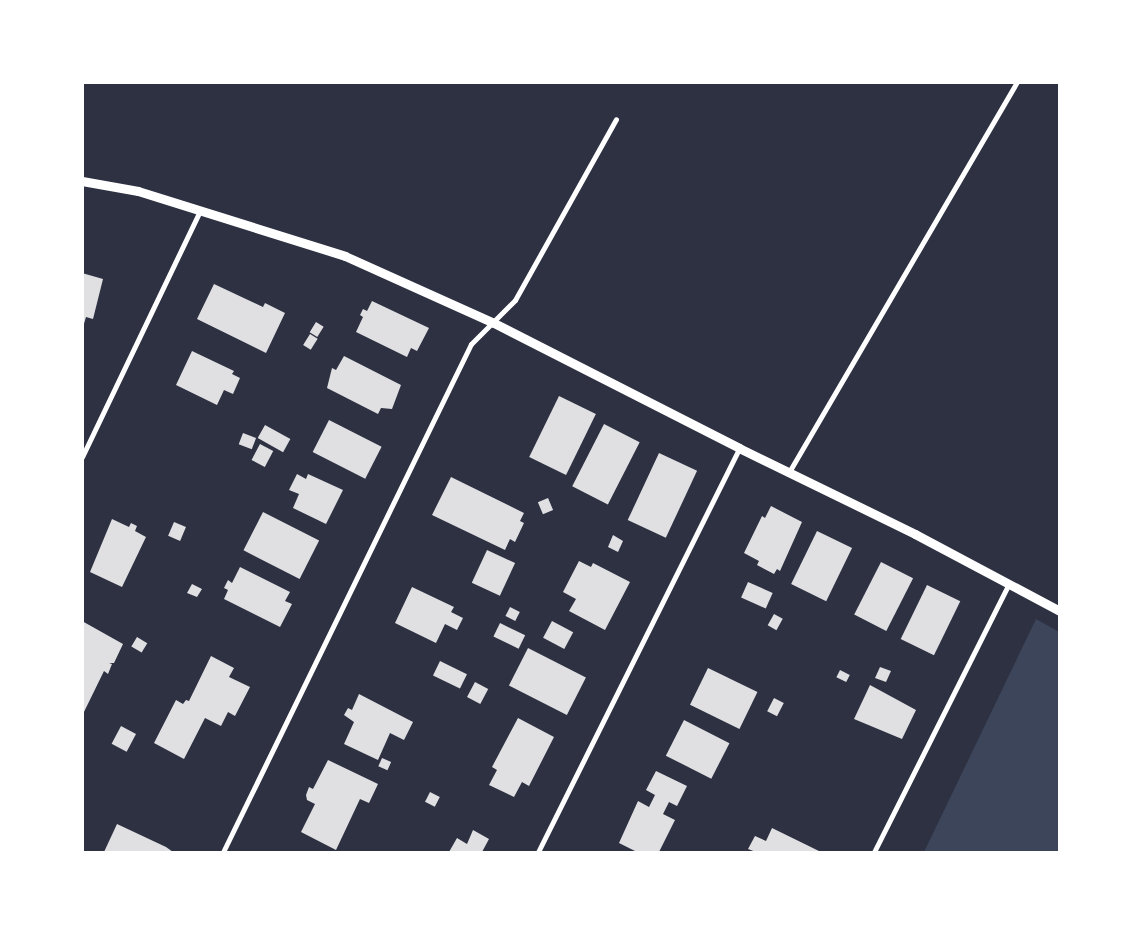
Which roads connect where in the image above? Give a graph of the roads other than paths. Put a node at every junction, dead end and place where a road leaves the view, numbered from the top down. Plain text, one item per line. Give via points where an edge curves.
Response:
1 (1017, 82) edge
2 (616, 119) dead end
3 (82, 181) edge
4 (200, 211) junction
5 (494, 323) junction
6 (739, 448) junction
7 (82, 457) edge
8 (789, 472) junction
9 (1009, 584) junction
10 (1060, 611) edge
11 (223, 852) edge
12 (538, 852) edge
13 (874, 852) edge

1 - 8 street
2 - 5 street via 515,300
3 - 4 street via 124,188
4 - 5 street via 345,256
4 - 7 street
5 - 6 street
5 - 11 street via 471,344 444,396
6 - 8 street
6 - 12 street
8 - 9 street
9 - 10 street
9 - 13 street

